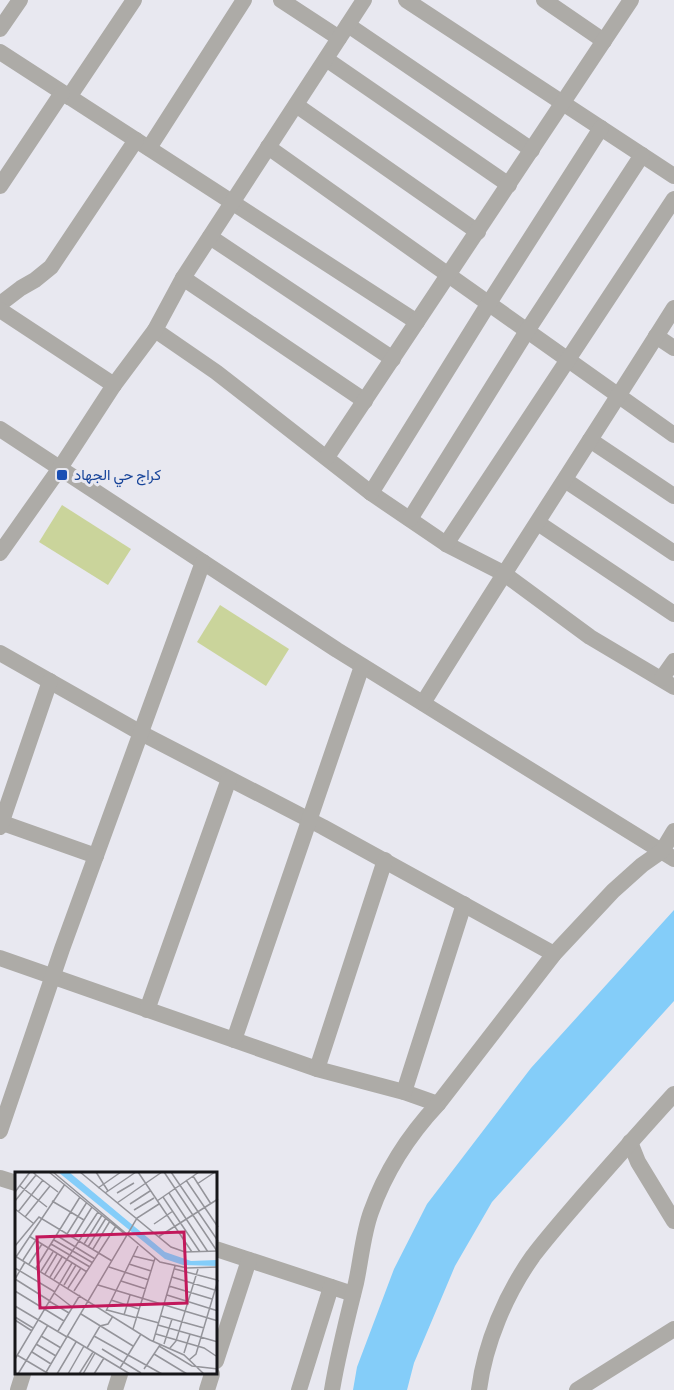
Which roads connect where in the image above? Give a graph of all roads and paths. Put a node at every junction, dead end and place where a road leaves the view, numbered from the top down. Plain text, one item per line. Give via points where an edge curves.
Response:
1 (20, 0) edge
2 (134, 0) edge
3 (244, 0) edge
4 (281, 0) edge
5 (364, 0) edge
6 (406, 0) edge
7 (544, 0) edge
8 (631, 0) edge
9 (0, 29) edge
10 (344, 32) junction
11 (604, 41) junction
12 (0, 52) edge
13 (326, 59) junction
14 (66, 95) junction
15 (563, 103) junction
16 (296, 105) junction
17 (601, 128) junction
18 (142, 144) junction
19 (268, 147) junction
20 (532, 150) junction
21 (642, 155) junction
22 (674, 176) edge
23 (509, 185) junction
24 (0, 186) edge
25 (674, 199) edge
26 (233, 202) junction
27 (478, 232) junction
28 (210, 237) junction
29 (449, 275) junction
30 (183, 278) junction
31 (489, 303) junction
32 (0, 304) edge
33 (674, 308) edge
34 (0, 310) edge
35 (417, 322) junction
36 (155, 330) junction
37 (527, 331) junction
38 (656, 336) junction
39 (674, 348) edge
40 (567, 358) junction
41 (393, 359) junction
42 (114, 385) junction
43 (619, 395) junction
44 (365, 401) junction
45 (0, 429) edge
46 (674, 435) edge
47 (590, 440) junction
48 (327, 457) junction
49 (60, 468) junction
50 (565, 480) junction
51 (371, 493) junction
52 (674, 496) edge
53 (410, 519) junction
54 (538, 523) junction
55 (446, 544) junction
56 (0, 553) edge
57 (674, 553) edge
58 (203, 562) junction
59 (503, 573) junction
60 (674, 614) edge
61 (0, 653) edge
62 (674, 661) edge
63 (362, 666) junction
64 (50, 681) junction
65 (668, 682) edge
66 (423, 703) junction
67 (141, 733) junction
68 (229, 779) junction
69 (309, 819) junction
70 (0, 824) edge
71 (674, 831) edge
72 (670, 853) edge
73 (96, 856) junction
74 (385, 860) junction
75 (464, 904) junction
76 (554, 954) junction
77 (0, 958) edge
78 (53, 976) junction
79 (147, 1010) junction
80 (234, 1040) junction
81 (316, 1069) junction
82 (404, 1092) junction
83 (674, 1094) edge
84 (438, 1104) junction
85 (0, 1131) edge
86 (630, 1142) junction
87 (0, 1178) edge
88 (15, 1184) edge
89 (674, 1221) edge
90 (218, 1250) edge
91 (249, 1260) junction
92 (331, 1287) junction
93 (353, 1294) junction
94 (674, 1329) edge
95 (218, 1355) edge
96 (23, 1375) edge
97 (120, 1375) edge
98 (212, 1375) edge
99 (18, 1390) edge
100 (115, 1390) edge
101 (207, 1390) edge
102 (299, 1390) edge
103 (332, 1390) edge
104 (479, 1390) edge
105 (577, 1390) edge

1 - 9 street
2 - 14 street
3 - 18 street
4 - 10 street
5 - 10 street
6 - 15 street
7 - 11 street
8 - 11 street
10 - 13 street
10 - 20 street
11 - 15 street
12 - 14 street
13 - 16 street
13 - 23 street
14 - 18 street
14 - 24 street
15 - 17 street
15 - 20 street
16 - 19 street
16 - 27 street
17 - 21 street
17 - 31 street
18 - 26 street
18 - 32 street via 51,267
19 - 26 street
19 - 29 street
20 - 23 street
21 - 22 street
21 - 37 street
23 - 27 street
25 - 40 street
26 - 28 street
26 - 35 street
27 - 29 street
28 - 30 street
28 - 41 street
29 - 31 street
29 - 35 street
30 - 36 street
30 - 44 street
31 - 37 street
31 - 51 street
33 - 38 street
34 - 42 street
35 - 41 street
36 - 42 street
36 - 48 street
37 - 40 street
37 - 53 street
38 - 39 street
38 - 43 street
40 - 43 street
40 - 55 street
41 - 44 street
42 - 49 street
43 - 46 street
43 - 47 street
44 - 48 street
45 - 49 street
47 - 50 street
47 - 52 street
48 - 51 street
49 - 56 street
49 - 58 street
50 - 54 street
50 - 57 street
51 - 53 street
53 - 55 street
54 - 59 street
54 - 60 street
55 - 59 street
58 - 63 street
58 - 67 street
59 - 65 street via 590,636
59 - 66 street
61 - 64 street
62 - 65 street
63 - 66 street
63 - 69 street
64 - 67 street
64 - 70 street
66 - 72 street
67 - 68 street
67 - 73 street
68 - 69 street
68 - 79 street
69 - 74 street
69 - 80 street
70 - 73 street
71 - 72 street
72 - 76 street via 642,865
73 - 78 street
74 - 75 street
74 - 81 street
75 - 76 street
75 - 82 street
76 - 84 street
77 - 78 street
78 - 79 street
78 - 85 street
79 - 80 street
80 - 81 street
81 - 82 street
82 - 84 street
83 - 86 street
84 - 93 street via 395,1157 370,1213
86 - 89 street
86 - 104 street via 533,1257 493,1334
87 - 88 street
90 - 91 street
91 - 92 street
91 - 95 street
92 - 93 street
92 - 102 street
93 - 103 street
94 - 105 street
96 - 99 street
97 - 100 street
98 - 101 street

